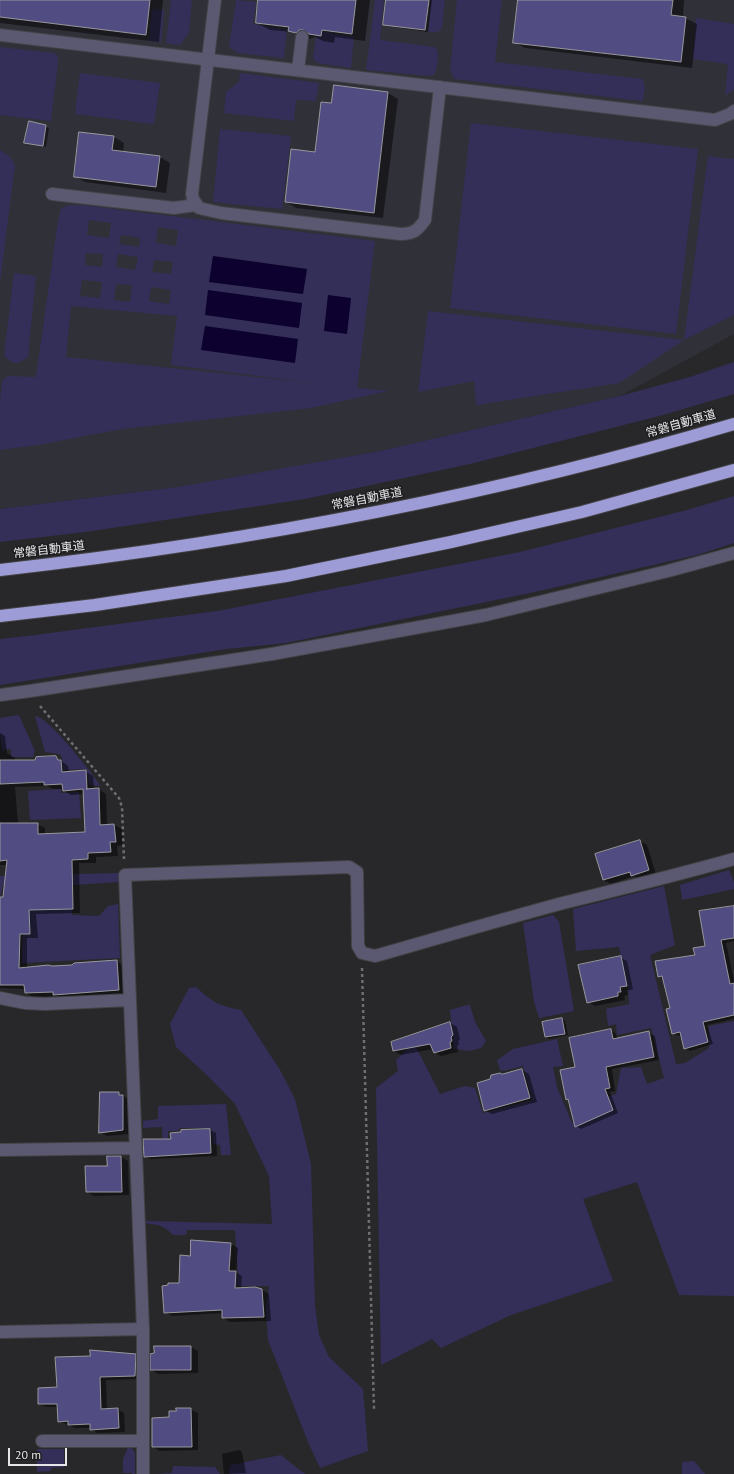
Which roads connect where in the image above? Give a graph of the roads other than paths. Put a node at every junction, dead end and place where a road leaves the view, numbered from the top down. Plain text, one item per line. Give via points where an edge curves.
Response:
1 (215, 0) edge
2 (0, 35) edge
3 (302, 37) dead end
4 (207, 59) junction
5 (298, 70) junction
6 (440, 87) junction
7 (734, 111) edge
8 (52, 194) dead end
9 (196, 205) junction
10 (734, 424) edge
11 (734, 470) edge
12 (734, 553) edge
13 (0, 570) edge
14 (0, 616) edge
15 (0, 694) edge
16 (734, 859) edge
17 (0, 998) edge
18 (130, 1000) junction
19 (135, 1148) junction
20 (0, 1150) edge
21 (143, 1329) junction
22 (0, 1332) edge
23 (143, 1440) junction
24 (42, 1441) dead end
25 (143, 1474) edge

1 - 4 street
2 - 4 street
3 - 5 street
4 - 5 street
4 - 9 street via 192,194
5 - 6 street
6 - 7 street via 715,120
6 - 9 street via 425,220 410,234 221,213
8 - 9 street via 174,208
10 - 13 highway, 常磐自動車道 via 572,469 437,499 269,532 95,559
11 - 14 highway via 582,512 286,576 94,605
12 - 15 street via 486,615 272,654
16 - 18 street via 463,930 375,956 362,953 358,946 357,872 349,867 125,875
17 - 18 street via 45,1004
18 - 19 street
19 - 20 street
19 - 21 street
21 - 22 street
21 - 23 street
23 - 24 street
23 - 25 street

